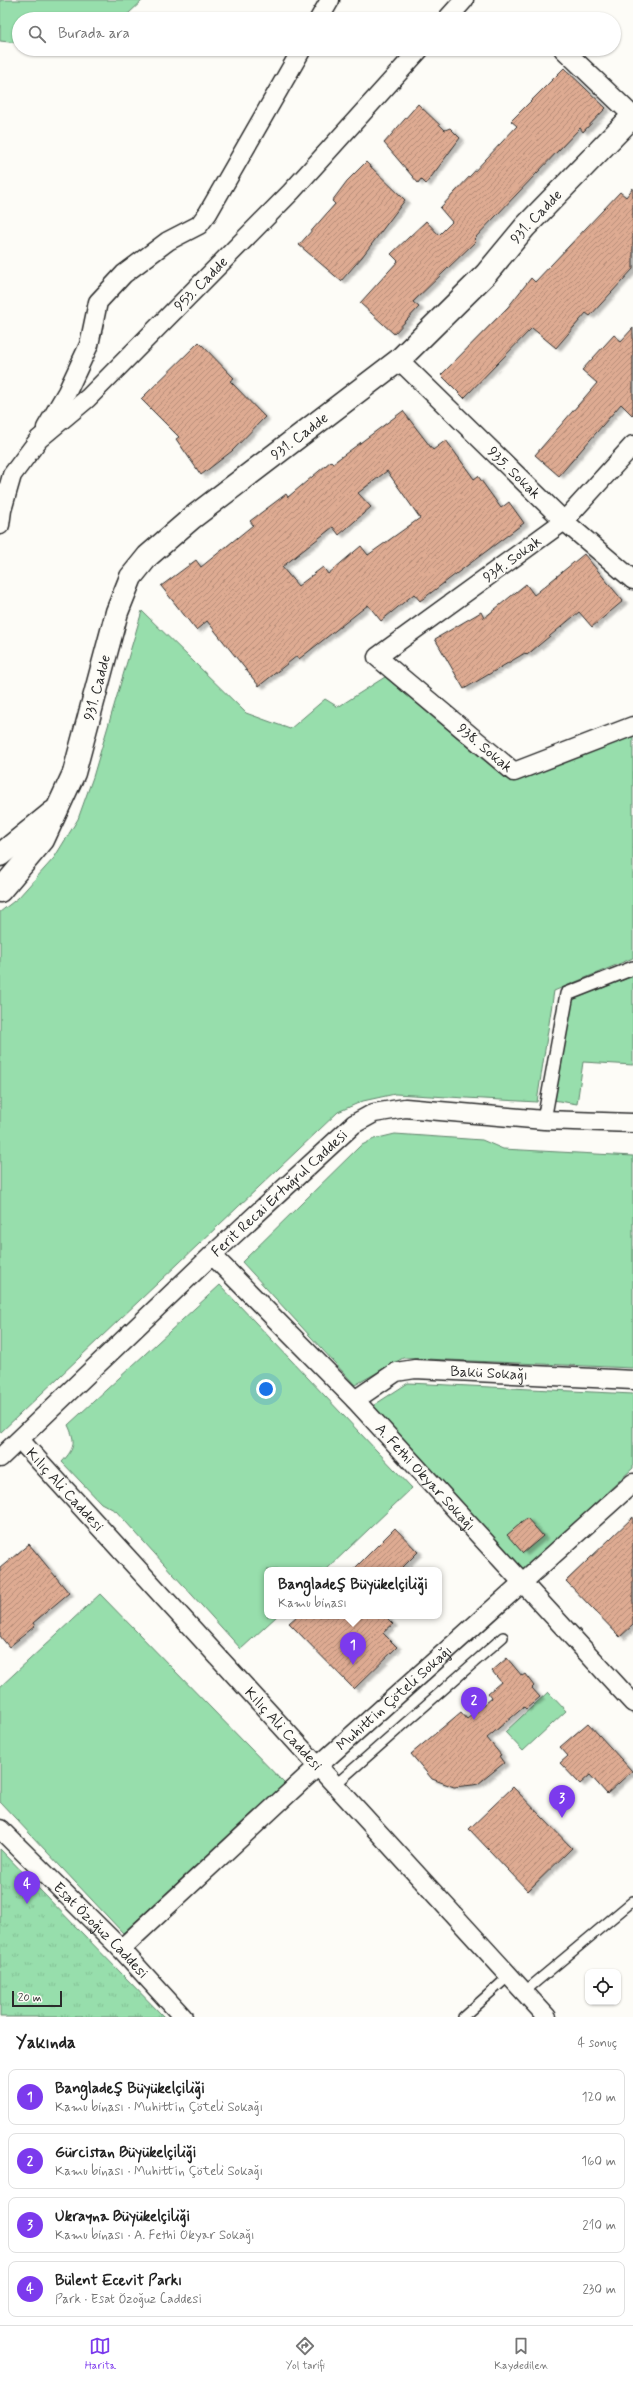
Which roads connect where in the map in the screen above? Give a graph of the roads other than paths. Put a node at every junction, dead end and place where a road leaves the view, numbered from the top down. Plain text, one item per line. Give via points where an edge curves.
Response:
1 (330, 0) edge
2 (464, 0) edge
3 (323, 12) edge
4 (453, 12) edge
5 (298, 56) edge
6 (414, 56) edge
7 (570, 56) edge
8 (633, 116) edge
9 (399, 360) junction
10 (39, 439) junction
11 (633, 444) edge
12 (564, 521) junction
13 (0, 525) edge
14 (633, 580) edge
15 (377, 657) joint
16 (633, 726) edge
17 (57, 808) junction
18 (0, 856) edge
19 (0, 891) edge
20 (633, 968) edge
21 (544, 1120) junction
22 (633, 1124) edge
23 (212, 1255) junction
24 (633, 1380) edge
25 (355, 1400) junction
26 (20, 1440) junction
27 (0, 1458) edge
28 (633, 1483) edge
29 (521, 1582) junction
30 (503, 1638) dead end
31 (633, 1703) edge
32 (318, 1766) junction
33 (335, 1785) junction
34 (0, 1828) edge
35 (633, 1901) edge
36 (122, 1949) junction
37 (509, 1976) junction
38 (524, 1992) junction
39 (183, 2017) edge
40 (463, 2017) edge
41 (547, 2017) edge

1 - 3 street
2 - 4 street
5 - 10 street via 199,225 168,241 124,274 98,302 89,344 67,392
6 - 10 street, 953. Cadde via 291,192 88,398
7 - 8 street
8 - 9 main road, 931. Cadde via 525,227 486,274
9 - 12 street, 935. Sokak
9 - 17 main road, 931. Cadde via 192,518 148,556 131,577 115,619 87,732 74,773
10 - 13 street, 953. Cadde via 12,475
11 - 12 street, 934. Sokak
12 - 14 street, 935. Sokak
12 - 15 street, 934. Sokak
15 - 16 street, 938. Sokak via 514,772
17 - 18 main road, 931. Cadde
17 - 19 main road, 931. Cadde via 43,840
20 - 21 street via 567,994
21 - 22 street, Ferit Recai Ertuğrul Caddesi
21 - 23 street, Ferit Recai Ertuğrul Caddesi via 405,1108 374,1114 354,1124
23 - 25 street, A. Fethi Okyar Sokağı
23 - 26 street, Ferit Recai Ertuğrul Caddesi
24 - 25 street, Bakü Sokağı via 415,1369 396,1372
25 - 29 street, A. Fethi Okyar Sokağı
26 - 27 street, Ferit Recai Ertuğrul Caddesi
26 - 32 street, Kılıç Ali Caddesi
28 - 29 street, Muhittin Çöteli Sokağı
29 - 31 street, A. Fethi Okyar Sokağı
29 - 32 street, Muhittin Çöteli Sokağı
30 - 33 lane
32 - 33 street, Kılıç Ali Caddesi
32 - 36 street, Muhittin Çöteli Sokağı
33 - 37 street, Kılıç Ali Caddesi
34 - 36 street, Esat Özoğuz Caddesi
35 - 38 lane
36 - 39 street, Esat Özoğuz Caddesi
37 - 38 street, Kılıç Ali Caddesi
37 - 40 lane
38 - 41 street, Kılıç Ali Caddesi

